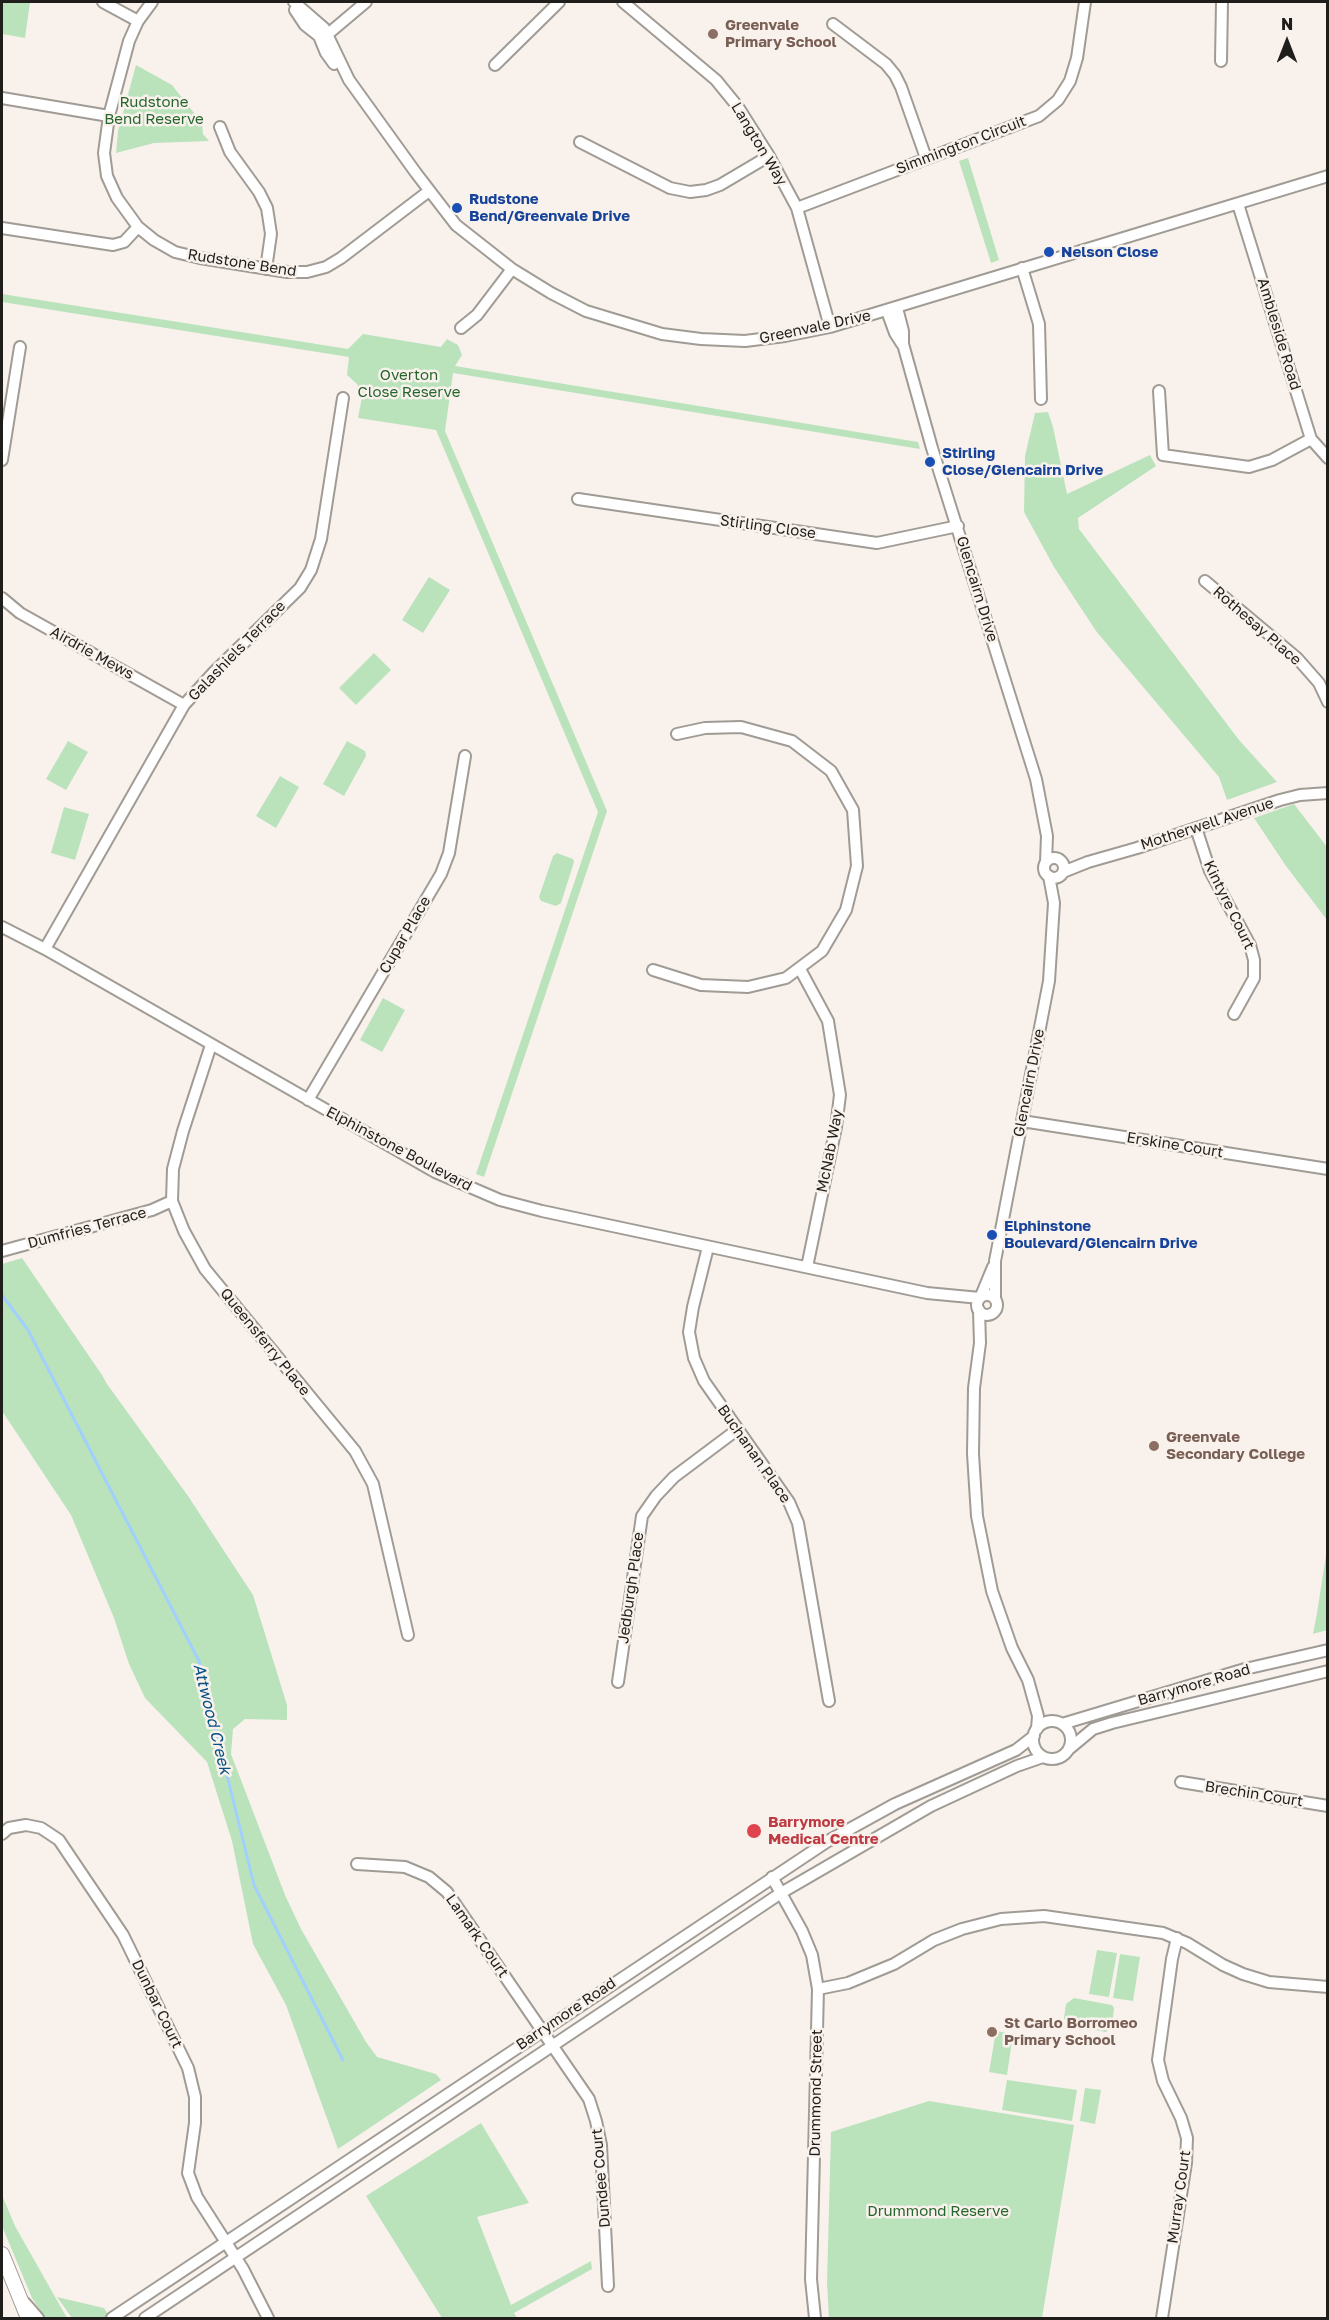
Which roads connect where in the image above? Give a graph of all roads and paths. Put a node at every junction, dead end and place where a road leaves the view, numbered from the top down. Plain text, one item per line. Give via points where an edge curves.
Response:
1 (103, 2) edge
2 (152, 2) edge
3 (293, 2) edge
4 (559, 2) edge
5 (623, 2) edge
6 (1085, 2) edge
7 (1222, 2) edge
8 (362, 5) edge
9 (138, 21) junction
10 (833, 24) dead end
11 (324, 33) junction
12 (1221, 61) dead end
13 (495, 65) dead end
14 (2, 98) edge
15 (109, 116) junction
16 (220, 127) dead end
17 (580, 142) dead end
18 (769, 156) junction
19 (926, 158) junction
20 (1328, 176) edge
21 (429, 191) junction
22 (1238, 204) junction
23 (797, 208) junction
24 (138, 227) junction
25 (2, 228) edge
26 (1022, 268) junction
27 (266, 269) junction
28 (512, 269) junction
29 (892, 310) junction
30 (830, 327) junction
31 (461, 328) dead end
32 (20, 347) dead end
33 (1159, 391) dead end
34 (343, 398) dead end
35 (1041, 399) dead end
36 (1311, 439) junction
37 (1328, 458) edge
38 (2, 460) edge
39 (578, 499) dead end
40 (958, 526) junction
41 (1205, 581) dead end
42 (2, 598) edge
43 (1323, 681) edge
44 (1328, 702) edge
45 (184, 705) junction
46 (677, 734) dead end
47 (465, 756) dead end
48 (1328, 793) edge
49 (1196, 828) junction
50 (1047, 836) junction
51 (1046, 862) junction
52 (1061, 867) junction
53 (1049, 876) junction
54 (1054, 903) junction
55 (2, 927) edge
56 (45, 949) junction
57 (800, 969) junction
58 (653, 970) dead end
59 (1234, 1014) dead end
60 (211, 1045) junction
61 (308, 1100) junction
62 (1022, 1121) junction
63 (1328, 1169) edge
64 (172, 1201) junction
65 (708, 1247) junction
66 (2, 1251) edge
67 (995, 1261) junction
68 (807, 1267) junction
69 (996, 1299) junction
70 (980, 1303) junction
71 (993, 1313) junction
72 (980, 1343) junction
73 (738, 1429) junction
74 (408, 1635) dead end
75 (1328, 1650) edge
76 (1328, 1671) edge
77 (618, 1682) dead end
78 (1032, 1695) junction
79 (829, 1701) dead end
80 (1058, 1723) junction
81 (1035, 1733) junction
82 (1069, 1749) junction
83 (1043, 1757) junction
84 (1180, 1782) dead end
85 (1328, 1806) edge
86 (2, 1834) edge
87 (357, 1864) dead end
88 (771, 1877) junction
89 (781, 1893) junction
90 (1177, 1938) junction
91 (1328, 1987) edge
92 (819, 1989) junction
93 (542, 2030) junction
94 (552, 2047) junction
95 (225, 2242) junction
96 (2, 2254) edge
97 (237, 2258) junction
98 (608, 2286) dead end
99 (19, 2295) junction
100 (27, 2319) edge
101 (38, 2319) edge
102 (112, 2319) edge
103 (145, 2319) edge
104 (268, 2319) edge
105 (815, 2319) edge
106 (1162, 2319) edge

1 - 9 street
2 - 9 street, Rudstone Bend
3 - 11 street, Greenvale Drive via 305,25
4 - 13 street
5 - 18 street, Langton Way via 716,80
6 - 19 street, Simmington Circuit via 1077,58 1070,81 1058,100 1039,116
7 - 12 street
8 - 11 street
9 - 15 street, Rudstone Bend
10 - 19 street via 895,75
11 - 21 street, Greenvale Drive via 333,63
14 - 15 street
15 - 24 street, Rudstone Bend via 104,143 107,176 123,209
16 - 27 street via 230,152 267,208 271,234
17 - 18 street via 670,188 690,192 720,185
18 - 23 street, Langton Way
19 - 23 street, Simmington Circuit
20 - 22 street, Greenvale Drive
21 - 27 street, Rudstone Bend via 326,267 296,273
21 - 28 street, Greenvale Drive via 456,225
22 - 26 street, Greenvale Drive
22 - 36 street, Ambleside Road
23 - 30 street, Langton Way
24 - 25 street via 124,242 113,245
24 - 27 street, Rudstone Bend via 176,252
26 - 29 street, Greenvale Drive
26 - 35 street via 1039,324
28 - 30 street, Greenvale Drive via 586,311 662,333 746,341
28 - 31 street via 477,315
29 - 30 street, Greenvale Drive
29 - 40 street, Glencairn Drive via 895,333 903,344
32 - 38 street
33 - 36 street via 1163,455 1249,467 1272,460
34 - 45 street, Galashiels Terrace via 321,539 311,570 300,588
36 - 37 street, Ambleside Road
39 - 40 street, Stirling Close via 877,543
40 - 50 street, Glencairn Drive via 1036,779
41 - 43 street, Rothesay Place
42 - 45 street, Airdrie Mews via 20,613
43 - 44 street, Rothesay Place
45 - 56 street, Galashiels Terrace
46 - 57 street via 741,727 792,741 831,771 853,810 857,866 846,910 822,951
47 - 61 street, Cupar Place via 449,853 441,874
48 - 49 street, Motherwell Avenue via 1300,795
49 - 52 street, Motherwell Avenue
49 - 59 street, Kintyre Court via 1210,871 1250,945 1254,960 1254,978
50 - 51 street, Glencairn Drive
50 - 52 street, Glencairn Drive
51 - 52 street via 1051,859
51 - 53 street, Glencairn Drive via 1045,872
52 - 53 street via 1057,878
52 - 54 street, Glencairn Drive
53 - 54 street, Glencairn Drive
54 - 62 street, Glencairn Drive via 1049,981
55 - 56 street, Elphinstone Boulevard
56 - 60 street, Elphinstone Boulevard
57 - 58 street via 786,978 748,987 701,985
57 - 68 street, McNab Way via 828,1021 840,1095
60 - 61 street, Elphinstone Boulevard
60 - 64 street, Queensferry Place via 173,1169
61 - 65 street, Elphinstone Boulevard via 435,1172 500,1200
62 - 63 street, Erskine Court
62 - 67 street, Glencairn Drive
64 - 66 street, Dumfries Terrace
64 - 74 street, Queensferry Place via 205,1269 355,1451 373,1484
65 - 68 street, Elphinstone Boulevard
65 - 73 street, Buchanan Place via 689,1332 704,1381
67 - 69 street, Glencairn Drive
67 - 70 street, Glencairn Drive
68 - 70 street, Elphinstone Boulevard
69 - 70 street via 987,1294
69 - 71 street via 998,1305
70 - 71 street via 987,1315
70 - 72 street, Glencairn Drive
71 - 72 street, Glencairn Drive
72 - 78 street, Glencairn Drive via 974,1388 977,1516 993,1591
73 - 77 street, Jedburgh Place via 674,1477 642,1516
73 - 79 street, Buchanan Place via 789,1502 798,1523
75 - 80 street, Barrymore Road via 1245,1669
76 - 82 street, Barrymore Road via 1112,1723 1083,1735
78 - 80 street, Glencairn Drive via 1044,1714
78 - 81 street, Glencairn Drive via 1038,1716
80 - 81 street via 1042,1724
80 - 82 street via 1070,1732
81 - 83 street via 1035,1748
81 - 88 street, Barrymore Road via 1016,1750 895,1804
82 - 83 street via 1057,1758
83 - 89 street, Barrymore Road via 931,1806
84 - 85 street, Brechin Court
86 - 95 street, Dunbar Court via 9,1828 26,1825 41,1828 59,1840 123,1935 188,2068 195,2097 195,2122 188,2173 197,2197
87 - 93 street, Lamark Court via 405,1867 429,1877 447,1892
88 - 89 street, Drummond Street
88 - 93 street, Barrymore Road
89 - 92 street, Drummond Street via 812,1955
89 - 94 street, Barrymore Road
90 - 91 street via 1243,1974 1269,1982
90 - 92 street via 1056,1916 1009,1917 962,1929 885,1968 848,1983
90 - 106 street, Murray Court via 1158,2060 1162,2080 1187,2138
92 - 105 street, Drummond Street via 812,2278
93 - 94 street, Lamark Court
93 - 95 street, Barrymore Road
94 - 97 street, Barrymore Road
94 - 98 street, Dundee Court via 589,2099 596,2121
95 - 97 street, Dunbar Court
95 - 102 street, Barrymore Road
96 - 99 main road
97 - 103 street, Barrymore Road
97 - 104 street, Dunbar Court
99 - 100 main road
99 - 101 street

